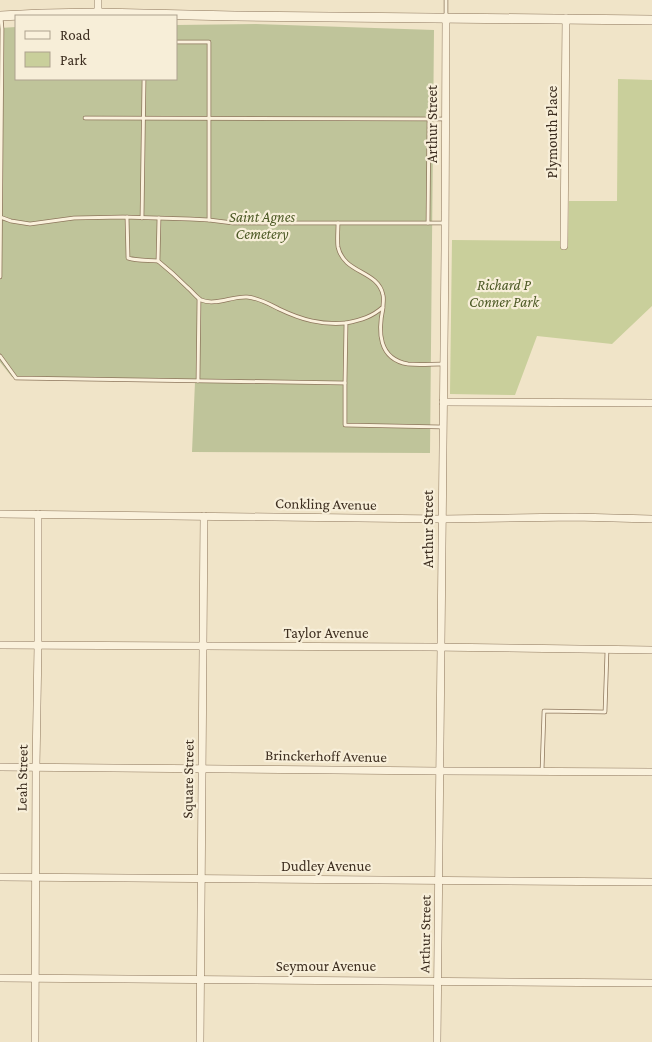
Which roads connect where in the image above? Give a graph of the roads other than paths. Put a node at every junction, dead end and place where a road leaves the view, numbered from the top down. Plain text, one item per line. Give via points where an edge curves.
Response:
1 (98, 0) edge
2 (446, 0) edge
3 (98, 13) junction
4 (15, 15) edge
5 (22, 15) edge
6 (144, 15) edge
7 (178, 15) edge
8 (1, 16) edge
9 (446, 17) junction
10 (566, 18) junction
11 (652, 20) edge
12 (178, 42) edge
13 (144, 80) edge
14 (85, 118) dead end
15 (143, 118) junction
16 (209, 118) junction
17 (429, 119) junction
18 (446, 119) junction
19 (0, 217) edge
20 (128, 218) junction
21 (142, 218) junction
22 (159, 218) junction
23 (209, 220) junction
24 (338, 223) junction
25 (428, 223) junction
26 (445, 223) junction
27 (564, 246) dead end
28 (158, 261) junction
29 (0, 277) edge
30 (199, 298) junction
31 (383, 307) junction
32 (346, 323) junction
33 (0, 356) edge
34 (444, 364) junction
35 (198, 381) junction
36 (345, 383) junction
37 (443, 402) junction
38 (652, 403) edge
39 (443, 427) junction
40 (0, 514) edge
41 (38, 514) junction
42 (204, 516) junction
43 (442, 518) junction
44 (652, 519) edge
45 (0, 644) edge
46 (38, 645) junction
47 (204, 646) junction
48 (441, 647) junction
49 (607, 650) junction
50 (652, 650) edge
51 (0, 767) edge
52 (36, 767) junction
53 (202, 768) junction
54 (440, 771) junction
55 (542, 771) junction
56 (652, 772) edge
57 (0, 877) edge
58 (36, 877) junction
59 (201, 879) junction
60 (439, 881) junction
61 (652, 882) edge
62 (0, 978) edge
63 (35, 978) junction
64 (200, 979) junction
65 (438, 981) junction
66 (652, 983) edge
67 (35, 1042) edge
68 (200, 1042) edge
69 (437, 1042) edge

1 - 3 street
2 - 9 lane
3 - 5 street
3 - 6 street
4 - 8 street
7 - 9 street
8 - 19 lane
9 - 10 street
9 - 18 street, Arthur Street
10 - 11 street
10 - 27 street, Plymouth Place
12 - 16 lane via 209,42
13 - 15 lane
14 - 15 lane
15 - 16 lane
15 - 21 lane
16 - 17 lane
16 - 23 lane
17 - 18 lane
17 - 25 lane
18 - 26 street, Arthur Street
19 - 20 lane via 30,224 74,218
19 - 29 lane
20 - 21 lane
20 - 28 lane via 128,258
21 - 22 lane
22 - 23 lane
22 - 28 lane
23 - 24 lane
24 - 25 lane
24 - 31 lane via 338,248 342,256 352,267 380,285
25 - 26 lane
26 - 34 street, Arthur Street
28 - 30 lane
30 - 32 lane via 215,302 249,297 314,322
30 - 35 lane
31 - 32 lane via 369,317
31 - 34 lane via 380,337 385,350 394,359 408,364
32 - 36 lane
33 - 35 lane via 16,378
34 - 37 street, Arthur Street
35 - 36 lane
36 - 39 lane via 345,425
37 - 38 street
37 - 39 street, Arthur Street
39 - 43 street, Arthur Street
40 - 41 street, Conkling Avenue
41 - 42 street, Conkling Avenue
41 - 46 street, Leah Street
42 - 43 street, Conkling Avenue
42 - 47 street, Square Street
43 - 44 street, Conkling Avenue
43 - 48 street, Arthur Street
45 - 46 street, Taylor Avenue
46 - 47 street, Taylor Avenue
46 - 52 street, Leah Street
47 - 48 street, Taylor Avenue
47 - 53 street, Square Street
48 - 49 street, Taylor Avenue
48 - 54 street, Arthur Street
49 - 50 street, Taylor Avenue
49 - 55 lane via 605,712 544,711
51 - 52 street, Brinckerhoff Avenue
52 - 53 street, Brinckerhoff Avenue
52 - 58 street, Leah Street
53 - 54 street, Brinckerhoff Avenue
53 - 59 street, Square Street
54 - 55 street, Brinckerhoff Avenue
54 - 60 street, Arthur Street
55 - 56 street, Brinckerhoff Avenue
57 - 58 street, Dudley Avenue
58 - 59 street, Dudley Avenue
58 - 63 street, Leah Street
59 - 60 street, Dudley Avenue
59 - 64 street, Square Street
60 - 61 street, Dudley Avenue
60 - 65 street, Arthur Street
62 - 63 street, Seymour Avenue
63 - 64 street, Seymour Avenue
63 - 67 street, Leah Street
64 - 65 street, Seymour Avenue
64 - 68 street, Square Street
65 - 66 street, Seymour Avenue
65 - 69 street, Arthur Street

